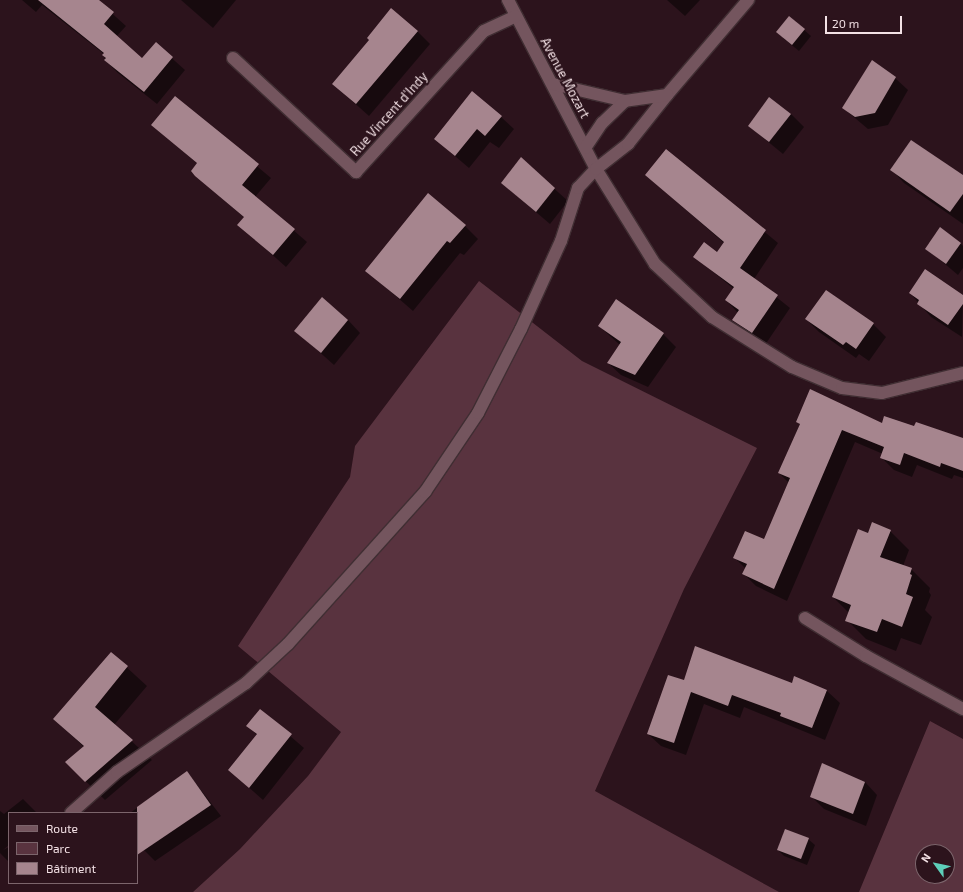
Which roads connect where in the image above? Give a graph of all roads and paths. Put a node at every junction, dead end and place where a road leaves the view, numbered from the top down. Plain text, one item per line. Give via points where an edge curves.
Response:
1 (508, 0) edge
2 (748, 0) edge
3 (516, 16) junction
4 (233, 58) dead end
5 (553, 84) junction
6 (666, 95) junction
7 (625, 101) junction
8 (585, 148) junction
9 (596, 169) junction
10 (963, 373) edge
11 (805, 618) dead end
12 (963, 709) edge
13 (72, 812) edge

1 - 3 street, Avenue Mozart
2 - 6 street
3 - 4 street, Rue Vincent d'Indy via 484,31 356,172
3 - 5 street, Avenue Mozart
5 - 7 street
5 - 8 street, Avenue Mozart
6 - 7 street
6 - 9 street via 628,144
7 - 8 street via 602,123
8 - 9 street, Avenue Mozart
9 - 10 street, Avenue Mozart via 655,264 712,317 792,367 842,388 882,393
9 - 13 street via 578,188 561,241 478,413 425,492 288,644 246,683 117,772
11 - 12 street via 866,656

